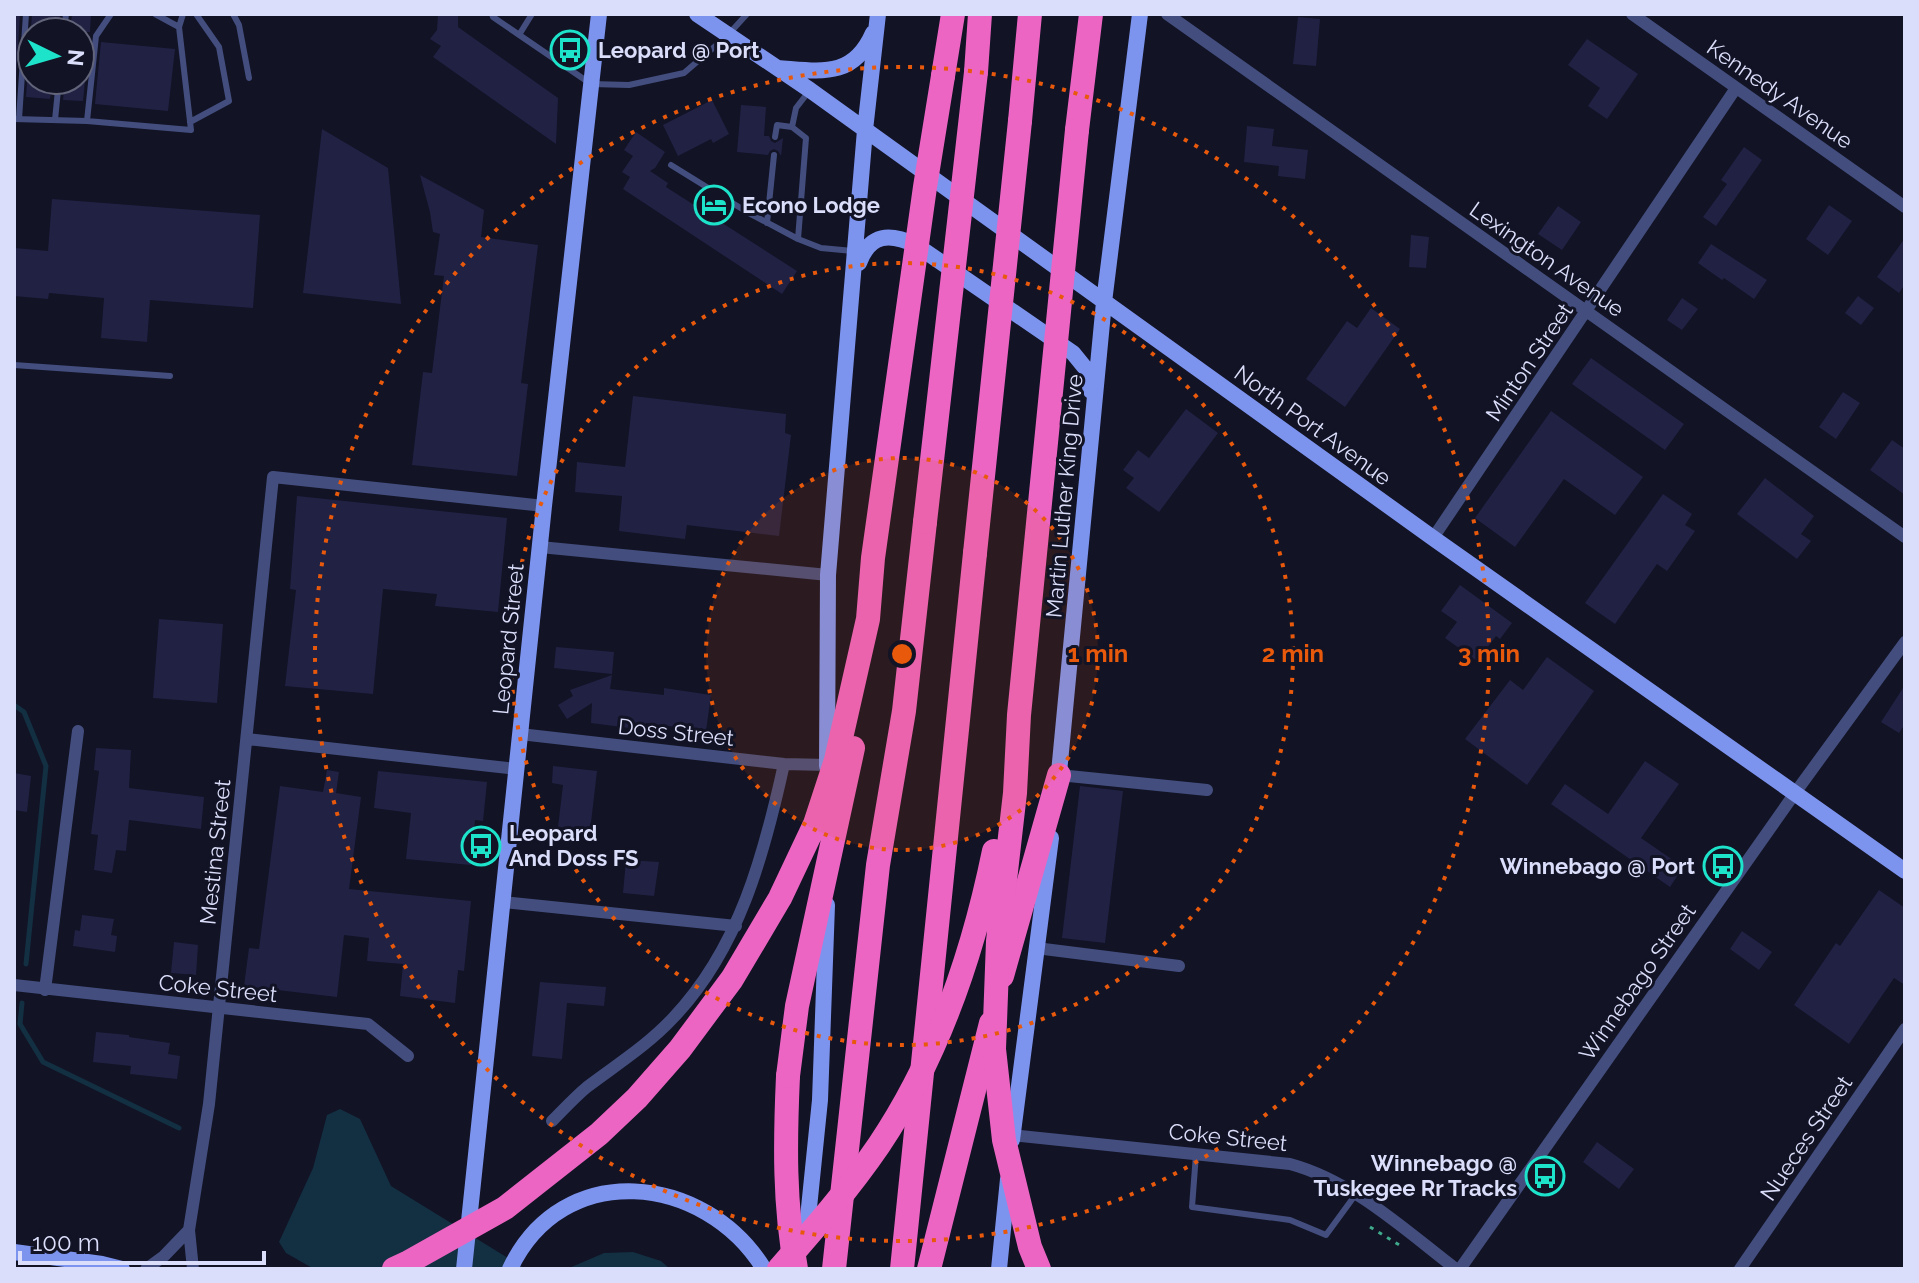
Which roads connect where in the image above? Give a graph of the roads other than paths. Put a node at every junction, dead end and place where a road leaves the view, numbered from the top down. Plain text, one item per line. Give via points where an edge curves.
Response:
1 (26, 14) edge
2 (111, 14) edge
3 (155, 14) edge
4 (183, 14) edge
5 (196, 14) edge
6 (233, 14) edge
7 (492, 14) edge
8 (532, 14) edge
9 (599, 14) edge
10 (697, 14) edge
11 (747, 14) edge
12 (953, 14) edge
13 (980, 14) edge
14 (1030, 14) edge
15 (1074, 14) edge
16 (1091, 14) edge
17 (1140, 14) edge
18 (1167, 14) edge
19 (1632, 14) edge
20 (878, 19) edge
21 (179, 27) junction
22 (519, 35) junction
23 (727, 36) junction
24 (778, 68) junction
25 (249, 78) dead end
26 (591, 84) junction
27 (1736, 88) junction
28 (810, 90) junction
29 (57, 96) edge
30 (16, 119) edge
31 (55, 120) junction
32 (87, 121) junction
33 (190, 122) junction
34 (792, 127) junction
35 (865, 130) junction
36 (1077, 130) junction
37 (775, 137) dead end
38 (774, 155) dead end
39 (671, 165) dead end
40 (1905, 207) edge
41 (767, 223) junction
42 (798, 239) junction
43 (856, 251) junction
44 (854, 274) junction
45 (1104, 302) junction
46 (1587, 312) junction
47 (14, 365) edge
48 (170, 376) dead end
49 (1093, 420) junction
50 (544, 506) junction
51 (1905, 537) edge
52 (1433, 538) junction
53 (540, 547) junction
54 (828, 575) junction
55 (868, 619) junction
56 (1905, 642) edge
57 (1019, 715) junction
58 (78, 731) dead end
59 (520, 734) junction
60 (247, 739) junction
61 (784, 764) junction
62 (827, 765) junction
63 (517, 769) junction
64 (1059, 775) junction
65 (1207, 790) dead end
66 (1795, 793) junction
67 (1905, 871) edge
68 (503, 902) junction
69 (736, 926) junction
70 (1036, 948) junction
71 (1179, 966) dead end
72 (14, 985) edge
73 (45, 990) junction
74 (218, 1009) junction
75 (1905, 1029) edge
76 (408, 1056) dead end
77 (552, 1121) dead end
78 (1012, 1135) junction
79 (1196, 1154) junction
80 (1356, 1194) junction
81 (189, 1230) junction
82 (14, 1252) edge
83 (122, 1269) edge
84 (146, 1269) edge
85 (193, 1269) edge
86 (394, 1269) edge
87 (464, 1269) edge
88 (510, 1269) edge
89 (764, 1269) edge
90 (779, 1269) edge
91 (796, 1269) edge
92 (803, 1269) edge
93 (834, 1269) edge
94 (902, 1269) edge
95 (929, 1269) edge
96 (999, 1269) edge
97 (1039, 1269) edge
98 (1458, 1269) edge
99 (1740, 1269) edge

1 - 30 lane
2 - 32 lane via 96,36
3 - 21 lane
4 - 21 lane
5 - 33 lane via 219,47 229,101
6 - 25 lane
7 - 22 lane
8 - 22 lane
9 - 26 main road, Leopard Street
10 - 23 main road, North Port Avenue
11 - 23 lane
12 - 55 highway, bridge
13 - 93 highway, bridge via 904,711 878,865
14 - 94 highway, bridge
15 - 36 highway
16 - 36 highway
17 - 45 main road, Martin Luther King Drive
18 - 46 street, Lexington Avenue
19 - 27 street, Kennedy Avenue
20 - 24 main road via 867,48 842,67
20 - 35 main road
21 - 33 lane
22 - 26 lane
23 - 24 main road, North Port Avenue
23 - 26 lane via 684,73 629,85
24 - 28 main road, North Port Avenue
26 - 50 main road, Leopard Street
27 - 40 street, Kennedy Avenue
27 - 46 street, Minton Street
28 - 34 lane via 796,108
28 - 35 main road, North Port Avenue
29 - 31 lane
30 - 31 lane
31 - 32 lane
32 - 33 lane via 191,130
34 - 37 lane via 777,125
34 - 42 lane via 806,138
35 - 43 main road
35 - 45 main road, North Port Avenue
36 - 57 highway, bridge
38 - 41 lane
39 - 41 lane
41 - 42 lane
42 - 43 lane via 821,248
43 - 44 main road
44 - 49 main road via 869,245 884,237 916,245 1073,353 1086,369
44 - 54 main road
45 - 49 main road, Martin Luther King Drive
45 - 52 main road, North Port Avenue
46 - 51 street, Lexington Avenue
46 - 52 street, Minton Street
47 - 48 lane
49 - 64 main road, Martin Luther King Drive
50 - 53 main road, Leopard Street
50 - 60 street, Mestina Street via 273,477
52 - 66 main road, North Port Avenue
53 - 54 street
53 - 59 main road, Leopard Street
54 - 62 main road
55 - 86 highway, bridge via 836,760 815,824 780,898 732,979 680,1049 599,1134 505,1208
55 - 91 highway, bridge via 863,694 797,1006 788,1076 784,1143
56 - 66 street, Winnebago Street
57 - 90 highway, bridge via 984,901 942,1024 879,1144
57 - 97 highway, bridge via 998,941 994,1049 1004,1140
58 - 73 street
59 - 61 street, Doss Street
59 - 63 main road, Leopard Street
60 - 63 street
60 - 74 street, Mestina Street
61 - 62 street, Doss Street
61 - 69 street
62 - 92 main road via 821,1086
63 - 68 main road, Leopard Street
64 - 65 street
64 - 70 main road, Martin Luther King Drive
64 - 95 highway via 1011,941
66 - 67 main road, North Port Avenue
66 - 98 street, Winnebago Street
68 - 69 street
68 - 87 main road, Leopard Street
69 - 77 street via 673,1018
70 - 71 street
70 - 78 main road, Martin Luther King Drive
72 - 73 street, Coke Street
73 - 74 street, Coke Street
74 - 76 street, Coke Street via 368,1024
74 - 81 street, Mestina Street
75 - 99 street, Nueces Street
78 - 79 street, Coke Street
78 - 96 main road, Martin Luther King Drive
79 - 80 street, Coke Street via 1290,1164
79 - 80 lane via 1192,1207 1290,1220 1326,1235
80 - 98 street, Coke Street
81 - 84 street
81 - 85 street, Mestina Street
82 - 83 main road
88 - 89 main road via 530,1237 574,1204 606,1193 646,1192 668,1195 713,1216

